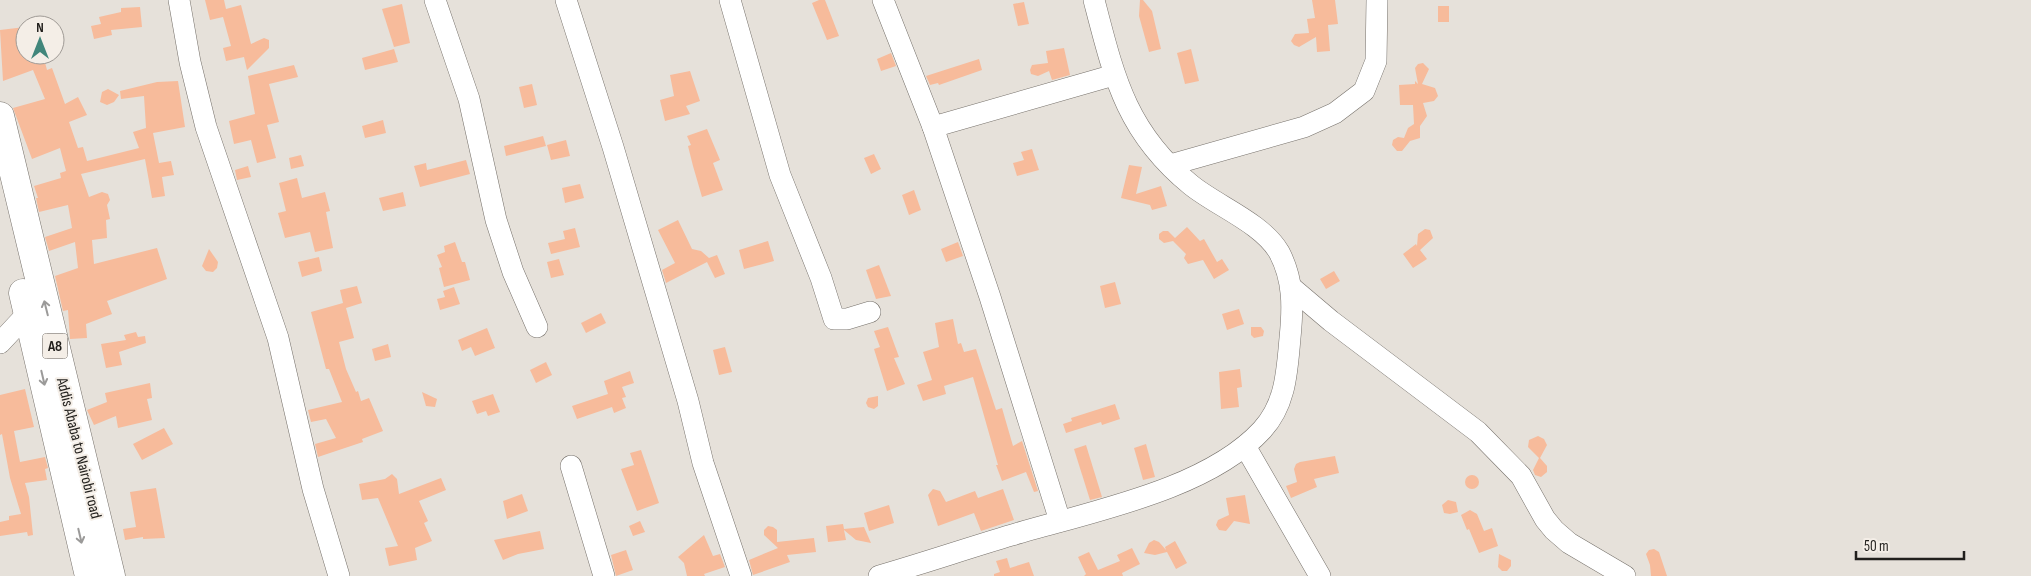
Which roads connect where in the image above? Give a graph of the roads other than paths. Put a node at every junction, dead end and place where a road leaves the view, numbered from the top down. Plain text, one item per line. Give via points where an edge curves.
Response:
1 (179, 0) edge
2 (435, 0) edge
3 (566, 0) edge
4 (730, 0) edge
5 (883, 0) edge
6 (1094, 0) edge
7 (1377, 0) edge
8 (1114, 75) junction
9 (0, 116) edge
10 (933, 127) junction
11 (1170, 165) junction
12 (0, 194) edge
13 (1292, 288) junction
14 (870, 312) dead end
15 (28, 313) junction
16 (537, 327) dead end
17 (0, 343) edge
18 (1245, 446) junction
19 (571, 466) dead end
20 (1060, 521) junction
21 (89, 576) edge
22 (111, 576) edge
23 (338, 576) edge
24 (604, 576) edge
25 (741, 576) edge
26 (879, 576) edge
27 (1320, 576) edge
28 (1625, 576) edge

1 - 23 street via 206,127 278,338 313,489
2 - 16 street via 470,99 496,220 513,272
3 - 25 street via 614,147 703,463
4 - 14 street via 780,175 834,319
5 - 10 street
6 - 8 street
7 - 11 street via 1376,61 1364,91 1335,113 1304,127
8 - 10 street
8 - 11 street via 1133,119
22 -> 9 highway, Addis Ababa to Nairobi road / A8
10 - 20 street
11 - 13 street via 1191,186 1268,239 1279,252
12 - 15 highway, Addis Ababa to Nairobi road / A8
13 - 18 street via 1286,377 1278,408 1264,428
13 - 28 street via 1478,432 1521,476 1554,530 1569,543
15 - 17 street
15 -> 21 highway, Addis Ababa to Nairobi road / A8
18 - 20 street via 1196,476 1133,500
18 - 27 street
19 - 24 street
20 - 26 street

